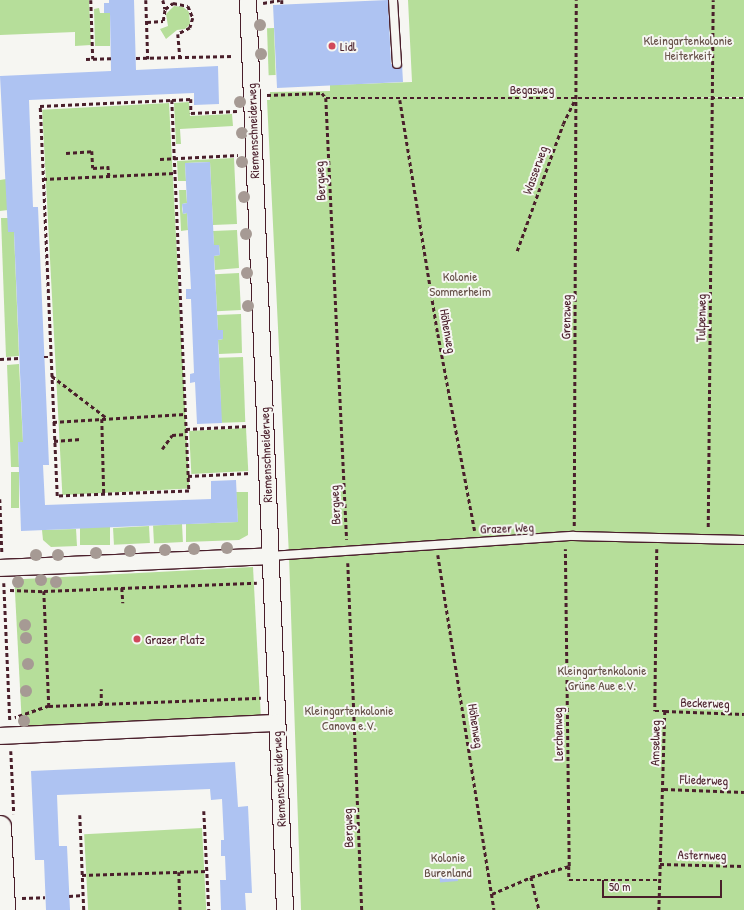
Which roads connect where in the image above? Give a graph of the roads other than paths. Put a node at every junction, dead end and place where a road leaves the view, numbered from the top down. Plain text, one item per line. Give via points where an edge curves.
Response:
1 (393, 0) edge
2 (255, 2) edge
3 (397, 64) dead end
4 (744, 540) edge
5 (270, 556) junction
6 (0, 568) edge
7 (277, 723) junction
8 (0, 736) edge
9 (0, 828) edge
10 (11, 904) edge
11 (285, 910) edge

1 - 3 lane
2 - 5 street, Riemenschneiderweg
4 - 5 lane, Grazer Weg via 573,536
5 - 6 street
5 - 7 street, Riemenschneiderweg
7 - 8 street
7 - 11 street, Riemenschneiderweg
9 - 10 main road

